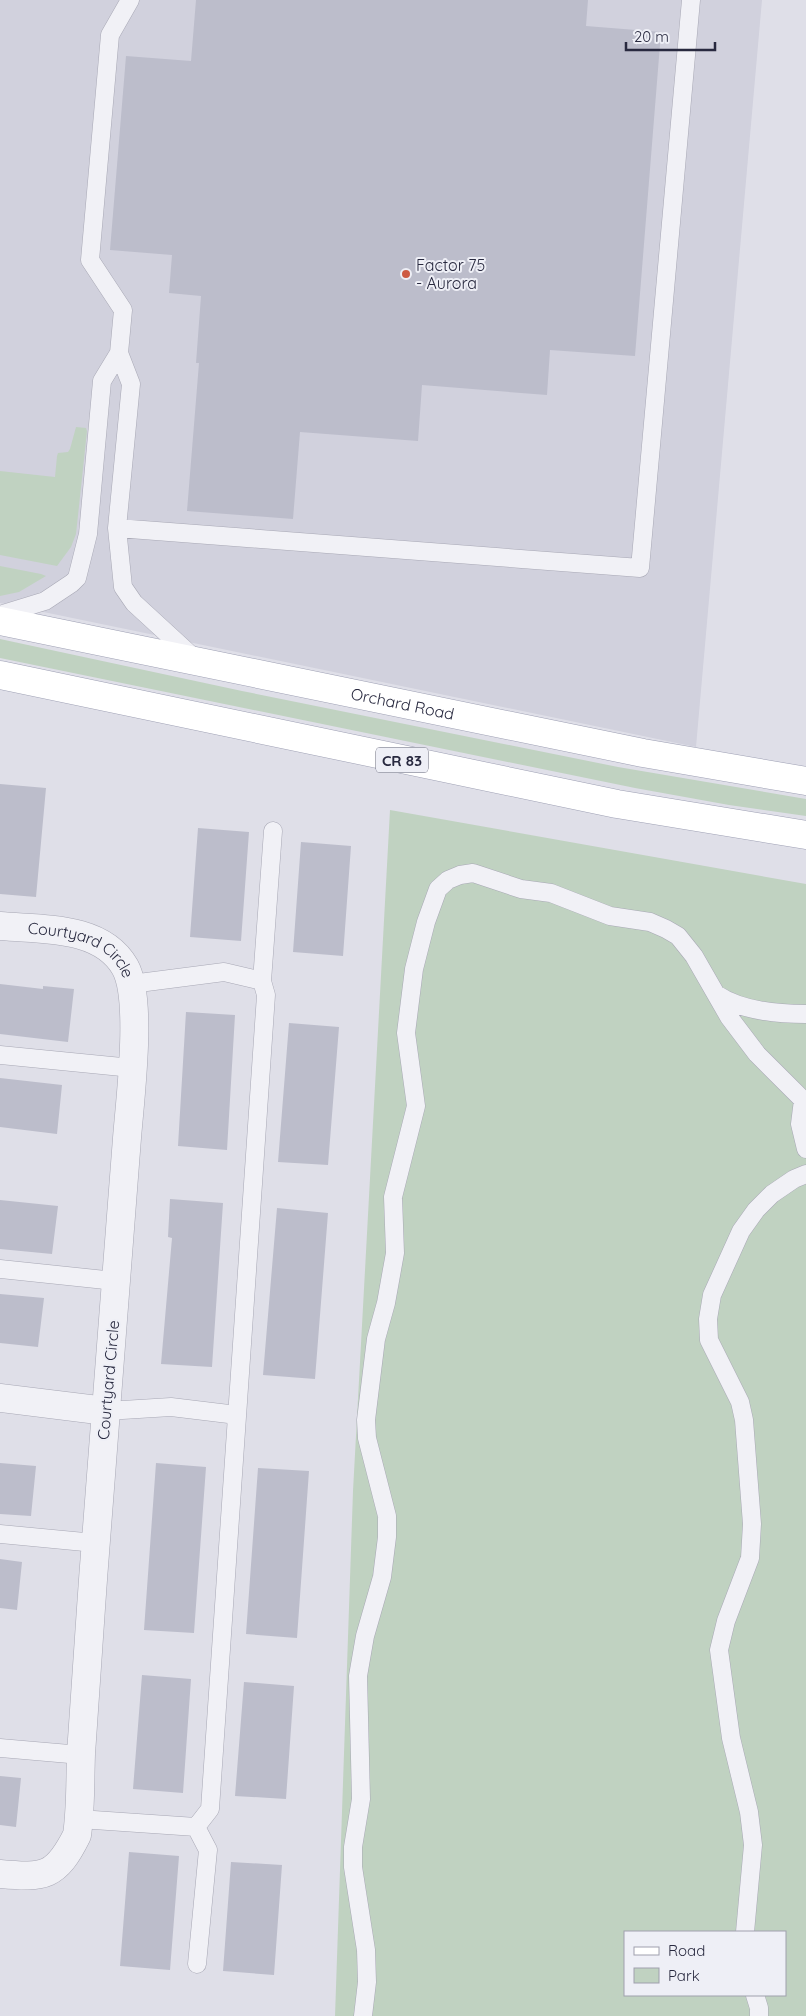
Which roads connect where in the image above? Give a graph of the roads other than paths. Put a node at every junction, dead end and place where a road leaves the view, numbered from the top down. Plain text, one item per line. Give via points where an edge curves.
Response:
1 (130, 0) edge
2 (691, 0) edge
3 (119, 353) junction
4 (118, 528) junction
5 (0, 615) edge
6 (0, 621) edge
7 (197, 662) junction
8 (0, 675) edge
9 (806, 781) edge
10 (273, 830) dead end
11 (806, 835) edge
12 (0, 926) edge
13 (262, 980) junction
14 (131, 984) junction
15 (714, 992) junction
16 (806, 1014) edge
17 (0, 1055) edge
18 (132, 1068) junction
19 (804, 1101) edge
20 (806, 1148) edge
21 (806, 1174) edge
22 (0, 1269) edge
23 (115, 1281) junction
24 (0, 1398) edge
25 (106, 1411) junction
26 (238, 1415) junction
27 (0, 1534) edge
28 (95, 1543) junction
29 (0, 1748) edge
30 (81, 1755) junction
31 (79, 1819) junction
32 (196, 1827) junction
33 (0, 1874) edge
34 (745, 1931) edge
35 (197, 1964) dead end
36 (755, 1996) edge
37 (363, 2016) edge
38 (759, 2016) edge

1 - 3 lane via 110,35 90,260 123,310
2 - 4 lane via 640,568
3 - 4 lane via 131,384
3 - 5 lane via 102,381 88,534 77,578 45,601
4 - 7 lane via 123,587 134,603
6 - 7 main road, Orchard Road
7 - 9 main road, Orchard Road via 642,753
8 - 11 main road, CR 83 via 617,804
10 - 13 lane
12 - 14 street, Courtyard Circle via 72,932 92,938 124,966
13 - 14 lane via 224,972
13 - 26 lane via 266,995
14 - 18 street, Courtyard Circle via 134,1002
15 - 16 lane via 729,1003 746,1008
15 - 19 lane via 757,1054
15 - 37 lane via 694,956 678,936 666,928 650,922 610,916 560,896 521,889 486,876 473,873 448,880 438,889 426,922 414,969 406,1033 416,1106 392,1197 394,1253 376,1339 366,1420 367,1438 387,1516 387,1538 382,1577 365,1636 358,1676 361,1799 353,1866 366,1950 368,1982
17 - 18 lane
18 - 23 street, Courtyard Circle
19 - 20 lane via 800,1124
21 - 34 lane via 772,1194 741,1231 712,1295 708,1319 709,1340 740,1402 744,1420 752,1524 750,1558 718,1650 731,1738 753,1845
22 - 23 lane
23 - 25 street, Courtyard Circle
24 - 25 street
25 - 26 lane via 170,1407
25 - 28 street, Courtyard Circle
26 - 32 lane via 210,1808
27 - 28 lane
28 - 30 street, Courtyard Circle
29 - 30 lane
30 - 31 street, Courtyard Circle
31 - 32 lane
31 - 33 street, Courtyard Circle via 77,1835 56,1868 39,1876
32 - 35 lane via 208,1850
36 - 38 lane

